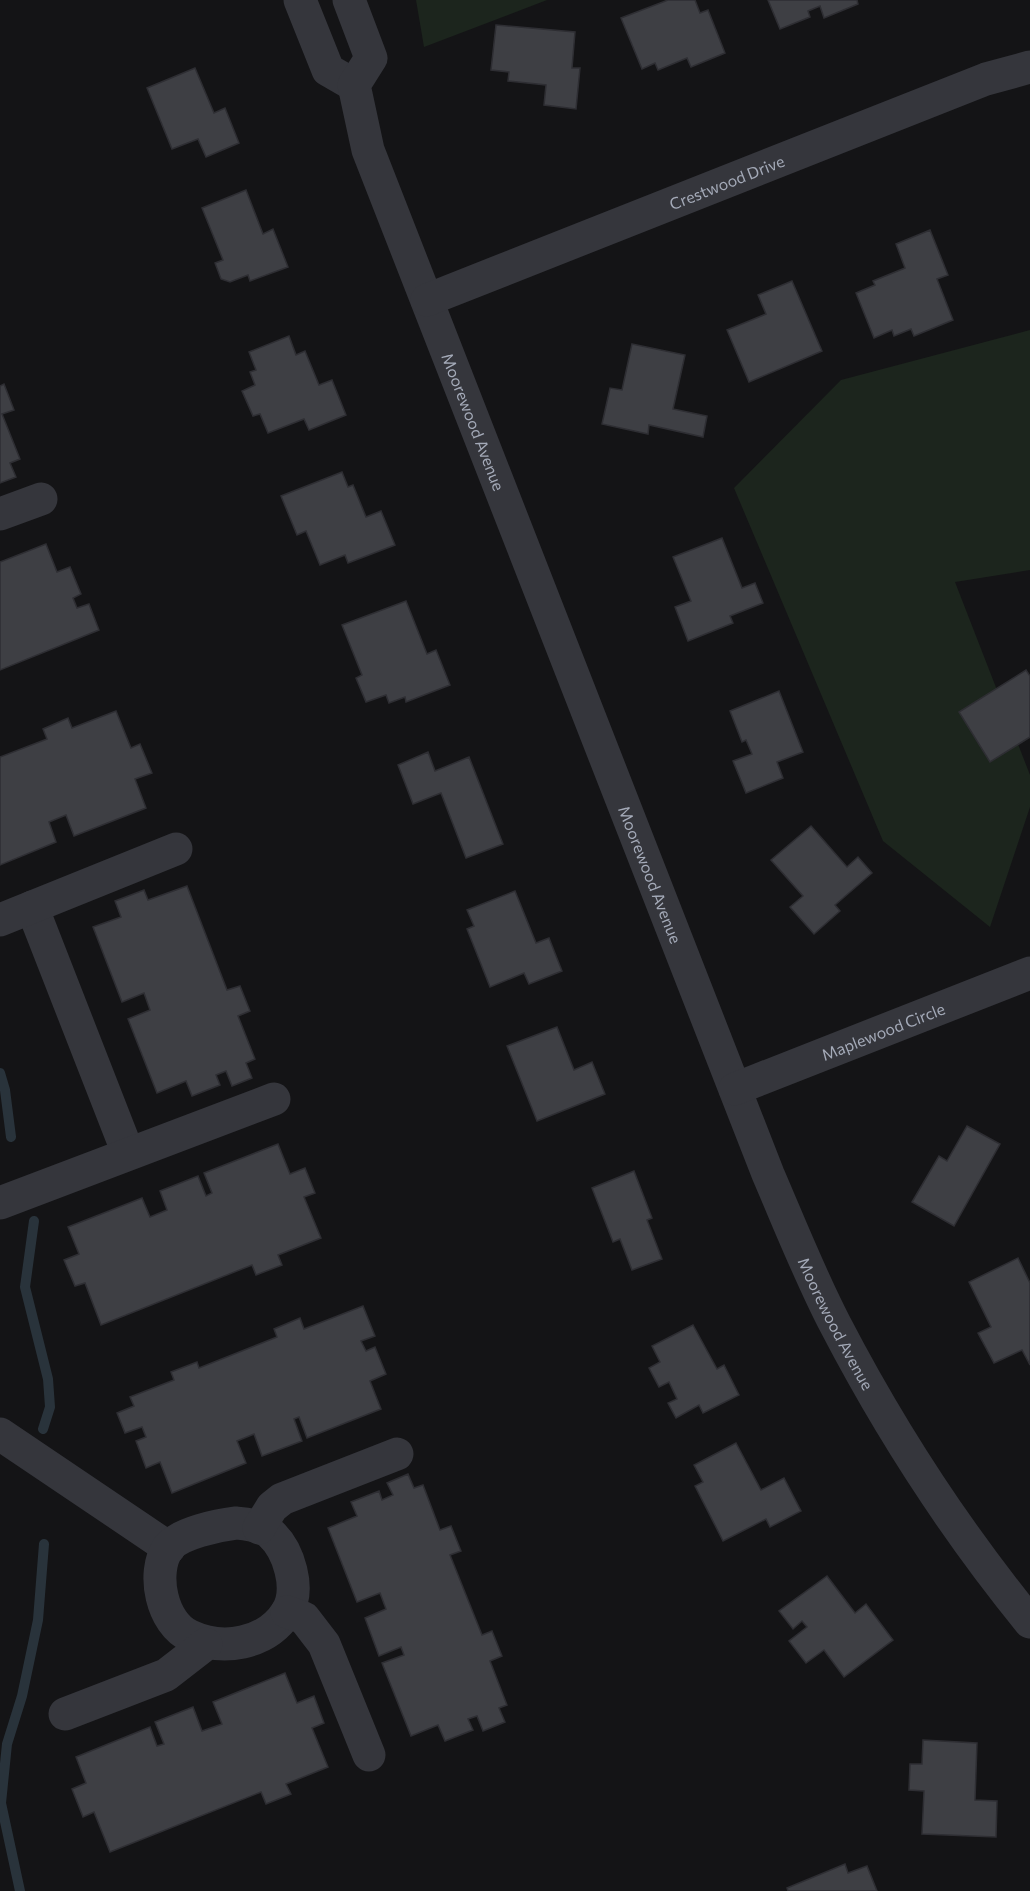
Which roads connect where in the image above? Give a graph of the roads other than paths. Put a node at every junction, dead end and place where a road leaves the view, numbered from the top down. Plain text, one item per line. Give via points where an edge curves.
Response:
1 (300, 0) edge
2 (349, 0) edge
3 (1030, 67) edge
4 (354, 85) junction
5 (427, 300) junction
6 (41, 499) dead end
7 (0, 514) edge
8 (176, 849) dead end
9 (32, 907) junction
10 (0, 920) edge
11 (1030, 973) edge
12 (735, 1089) junction
13 (274, 1099) dead end
14 (128, 1153) junction
15 (0, 1203) edge
16 (0, 1434) edge
17 (397, 1454) dead end
18 (259, 1528) junction
19 (169, 1548) junction
20 (288, 1612) junction
21 (1030, 1622) edge
22 (206, 1644) junction
23 (65, 1714) dead end
24 (369, 1755) dead end

1 - 4 street via 328,70
2 - 4 street via 371,57
3 - 5 street, Crestwood Drive via 986,79
4 - 5 street, Moorewood Avenue via 368,150
5 - 12 street, Moorewood Avenue
6 - 7 street
8 - 9 street
9 - 10 street
9 - 14 street
11 - 12 street, Maplewood Circle
12 - 21 street, Moorewood Avenue via 806,1261 866,1380 945,1509
13 - 14 street
14 - 15 street
16 - 19 street
17 - 18 street via 282,1499
18 - 19 street via 236,1523 214,1526 182,1538
18 - 20 street via 269,1532 281,1546 290,1566 294,1589
19 - 22 street via 160,1581 164,1602 171,1619 184,1634
20 - 22 street via 254,1639
20 - 24 street via 304,1618 324,1644
22 - 23 street via 166,1675

